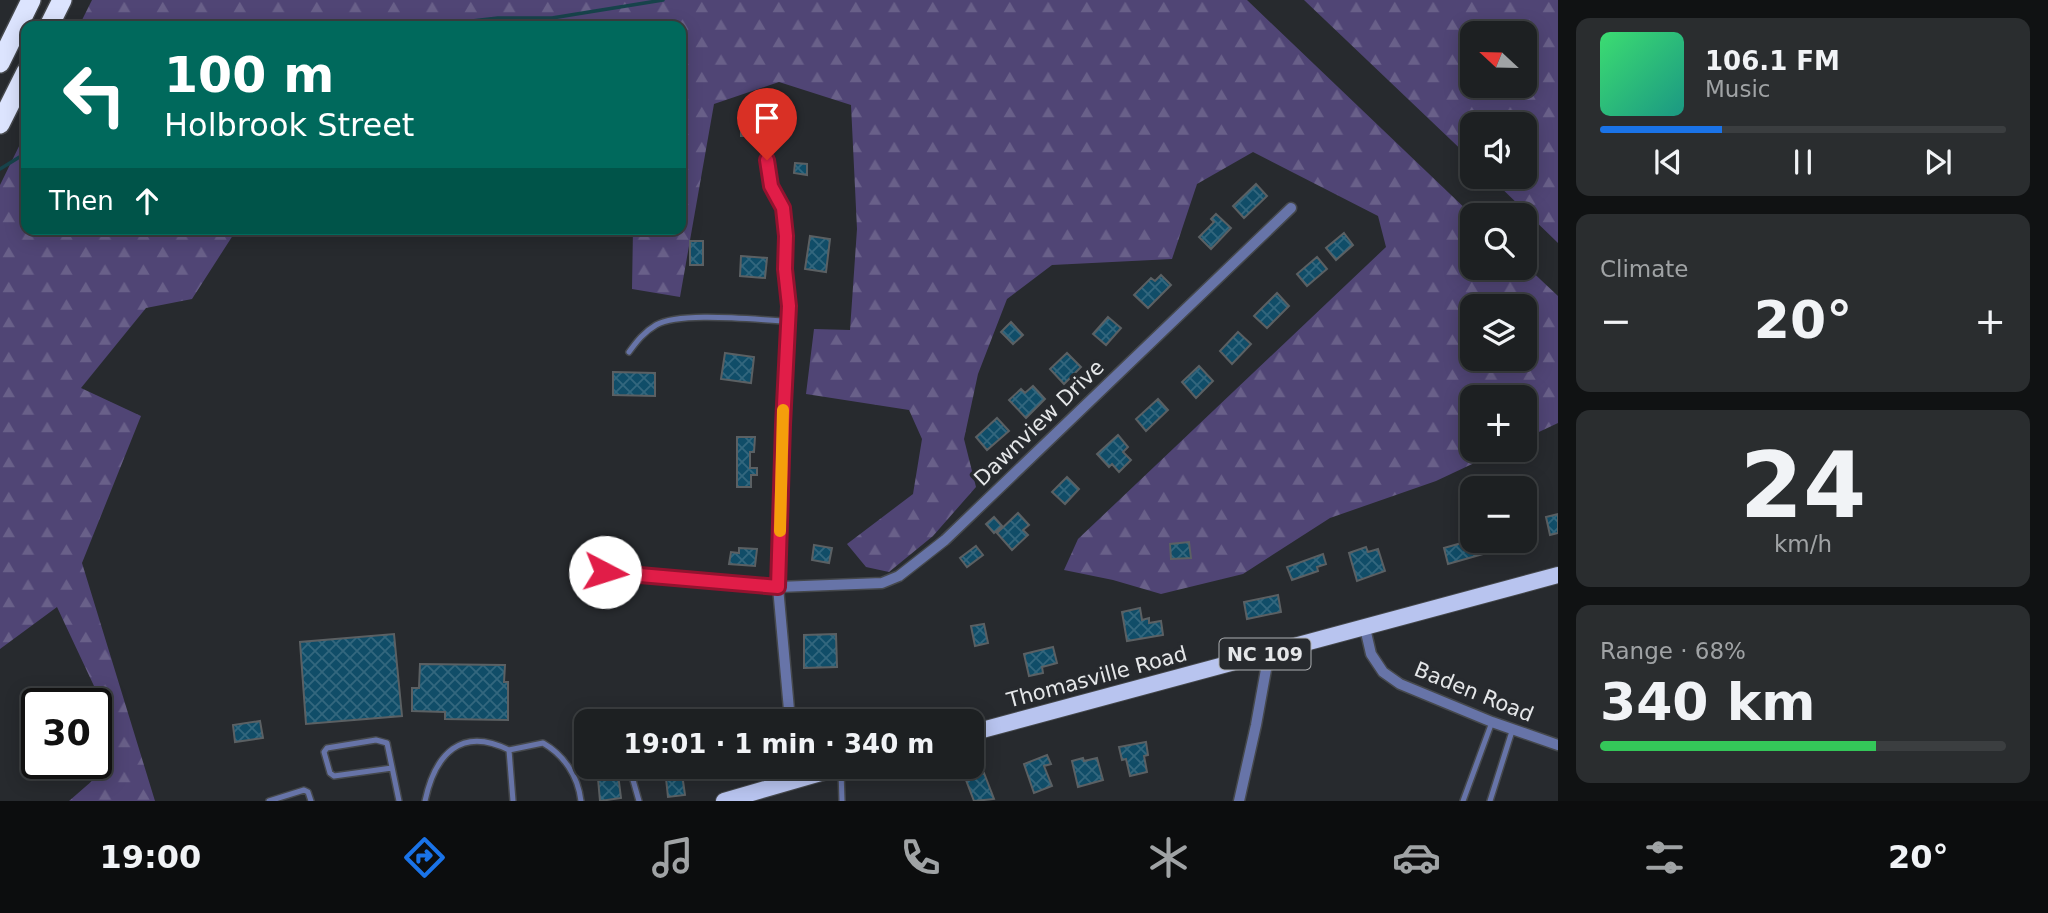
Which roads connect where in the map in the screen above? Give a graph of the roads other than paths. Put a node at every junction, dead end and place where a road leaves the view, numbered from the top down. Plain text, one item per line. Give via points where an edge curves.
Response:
1 (31, 0) edge
2 (62, 0) edge
3 (52, 21) edge
4 (0, 63) edge
5 (21, 82) edge
6 (0, 124) edge
7 (767, 160) dead end
8 (1291, 208) dead end
9 (789, 306) joint
10 (788, 321) junction
11 (629, 352) dead end
12 (580, 570) dead end
13 (1558, 575) edge
14 (778, 587) junction
15 (1366, 628) junction
16 (1269, 653) junction
17 (789, 709) edge
18 (1492, 722) junction
19 (1513, 728) junction
20 (984, 730) edge
21 (1558, 745) edge
22 (509, 751) junction
23 (392, 768) junction
24 (633, 779) edge
25 (780, 779) edge
26 (843, 779) edge
27 (269, 801) edge
28 (311, 801) edge
29 (399, 801) edge
30 (425, 801) edge
31 (513, 801) edge
32 (581, 801) edge
33 (639, 801) edge
34 (724, 801) edge
35 (842, 801) edge
36 (1239, 801) edge
37 (1463, 801) edge
38 (1490, 801) edge

1 - 4 highway
2 - 3 highway
5 - 6 highway
7 - 9 lane via 771,186 783,208
8 - 14 street, Dawnview Drive via 945,540 900,576 882,583
9 - 10 street
10 - 11 lane via 678,318 640,336
10 - 14 street
12 - 14 street, Dawnview Drive
13 - 15 main road, Thomasville Road / NC 109
14 - 17 street
15 - 16 main road, Thomasville Road / NC 109
15 - 18 street, Baden Road via 1371,654 1383,673
16 - 20 main road, Thomasville Road / NC 109
16 - 36 street
18 - 19 street, Baden Road
18 - 37 lane
19 - 21 street, Baden Road
19 - 38 lane
22 - 30 lane via 477,741 457,745 442,758
22 - 31 lane
22 - 32 lane via 543,743 557,751 572,770
23 - 23 lane via 387,743 376,740 324,752 334,776
23 - 29 lane
24 - 33 lane
25 - 34 main road
26 - 35 lane
27 - 28 lane via 304,790

